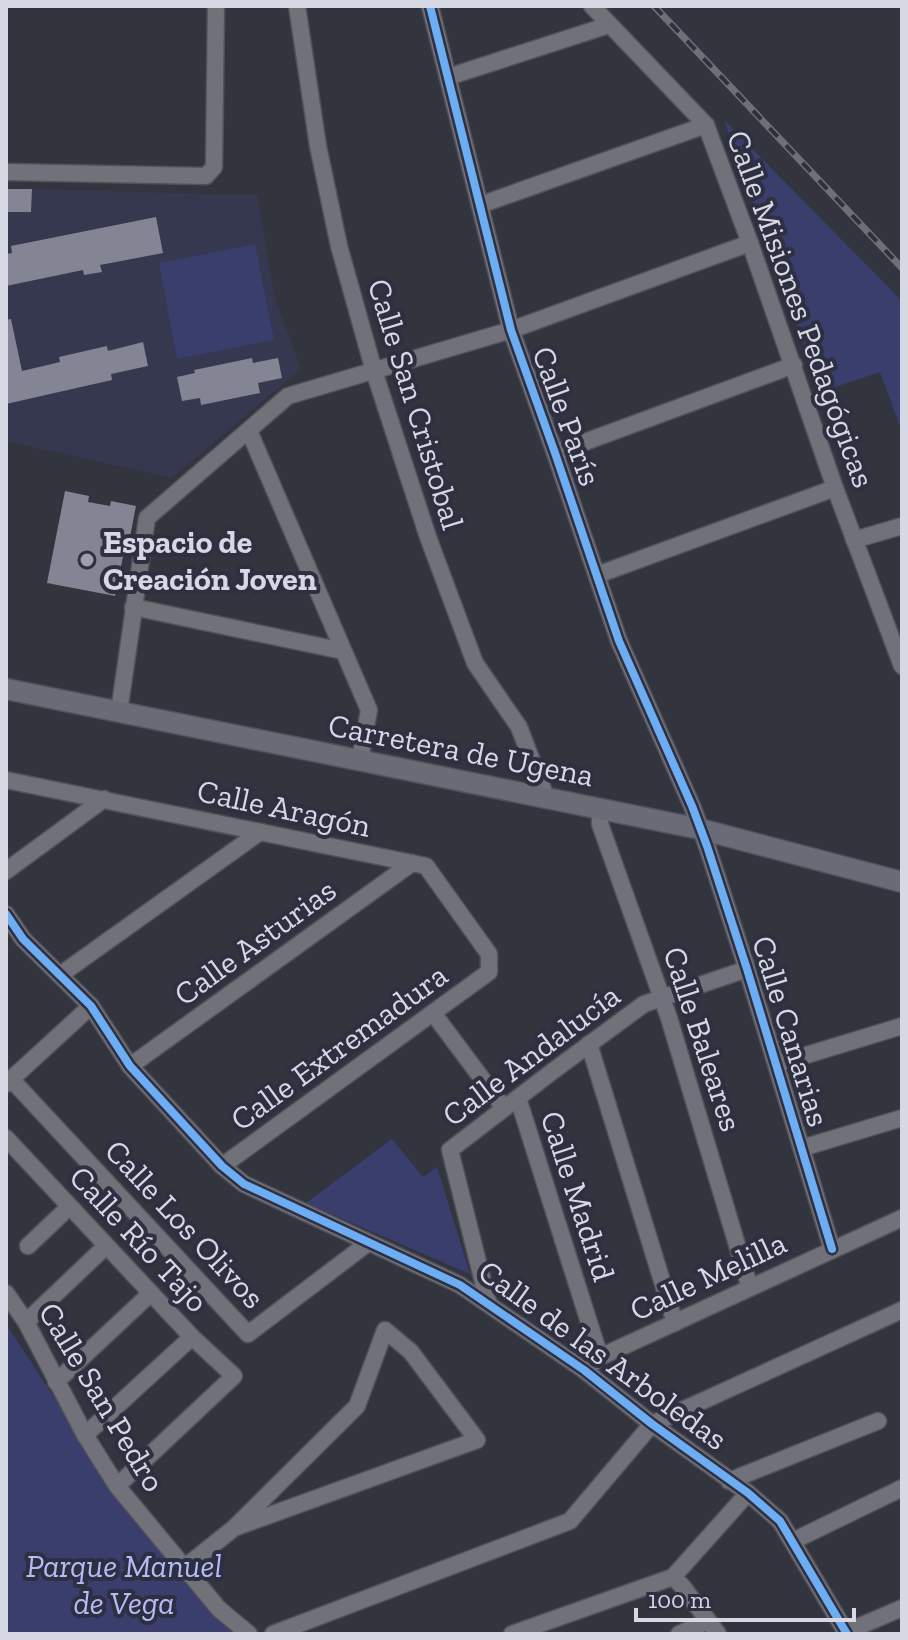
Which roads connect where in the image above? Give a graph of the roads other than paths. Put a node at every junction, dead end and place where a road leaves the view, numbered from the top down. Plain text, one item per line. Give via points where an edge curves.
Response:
1 (216, 6) edge
2 (297, 6) edge
3 (430, 6) edge
4 (592, 6) edge
5 (609, 25) junction
6 (448, 77) junction
7 (706, 125) junction
8 (6, 172) edge
9 (480, 205) junction
10 (750, 243) junction
11 (511, 330) junction
12 (794, 365) junction
13 (374, 371) junction
14 (249, 431) junction
15 (555, 453) junction
16 (835, 488) junction
17 (902, 526) edge
18 (854, 540) junction
19 (597, 575) junction
20 (133, 607) junction
21 (343, 651) junction
22 (902, 666) edge
23 (6, 689) edge
24 (119, 712) junction
25 (360, 760) junction
26 (6, 780) edge
27 (546, 797) junction
28 (104, 799) junction
29 (600, 808) junction
30 (700, 829) junction
31 (260, 832) junction
32 (412, 863) junction
33 (6, 871) edge
34 (902, 882) edge
35 (6, 914) edge
36 (747, 969) junction
37 (489, 972) joint
38 (60, 975) junction
39 (662, 996) junction
40 (91, 1006) junction
41 (433, 1013) junction
42 (902, 1026) edge
43 (589, 1044) junction
44 (777, 1064) junction
45 (130, 1066) junction
46 (8, 1082) edge
47 (511, 1103) junction
48 (902, 1118) edge
49 (6, 1138) edge
50 (802, 1148) junction
51 (222, 1166) junction
52 (69, 1207) junction
53 (902, 1218) edge
54 (368, 1243) junction
55 (28, 1246) dead end
56 (106, 1246) junction
57 (832, 1249) junction
58 (750, 1288) junction
59 (6, 1293) edge
60 (151, 1293) junction
61 (488, 1302) junction
62 (902, 1310) edge
63 (26, 1322) junction
64 (675, 1323) junction
65 (192, 1337) junction
66 (600, 1357) junction
67 (584, 1370) junction
68 (56, 1382) junction
69 (878, 1421) dead end
70 (652, 1424) junction
71 (85, 1435) junction
72 (729, 1481) junction
73 (117, 1486) junction
74 (902, 1488) edge
75 (748, 1493) junction
76 (234, 1528) junction
77 (793, 1541) junction
78 (184, 1568) junction
79 (673, 1577) junction
80 (902, 1608) edge
81 (713, 1627) edge
82 (847, 1633) edge
83 (249, 1634) edge
84 (273, 1634) edge
85 (512, 1634) edge
86 (679, 1634) edge

1 - 8 street via 214,167 206,176
2 - 13 street, Calle San Cristobal via 339,246
3 - 6 street, Calle París
4 - 5 street, Calle Misiones Pedagógicas
5 - 6 street
5 - 7 street, Calle Misiones Pedagógicas
6 - 9 street, Calle París
7 - 9 street
7 - 10 street, Calle Misiones Pedagógicas
9 - 11 street, Calle París
10 - 11 street
10 - 12 street, Calle Misiones Pedagógicas
11 - 13 street
11 - 15 street, Calle París
12 - 15 street
12 - 16 street, Calle Misiones Pedagógicas
13 - 14 street via 288,396
13 - 27 street, Calle San Cristobal via 475,663 519,727
14 - 20 street via 147,518
14 - 21 street
15 - 19 street, Calle París
16 - 18 street, Calle Misiones Pedagógicas
16 - 19 street
17 - 18 street
18 - 22 street, Calle Misiones Pedagógicas
19 - 30 street, Calle París via 619,641
20 - 21 street
20 - 24 street
21 - 25 street via 369,710
23 - 24 main road, Carretera de Ugena
24 - 25 main road, Carretera de Ugena
25 - 27 main road, Carretera de Ugena
26 - 28 street, Calle Aragón
27 - 29 main road, Carretera de Ugena
28 - 31 street, Calle Aragón
28 - 33 street
29 - 30 main road, Carretera de Ugena
29 - 39 street, Calle Baleares via 600,824
30 - 34 main road, Carretera de Ugena
30 - 36 street, Calle Canarias
31 - 32 street, Calle Aragón
31 - 38 street
32 - 37 street, Calle Aragón via 426,866 489,954
32 - 45 street, Calle Asturias
35 - 38 street, Calle de las Arboledas
36 - 39 street, Calle Andalucía
36 - 44 street, Calle Canarias
37 - 41 street, Calle Extremadura
38 - 40 street, Calle de las Arboledas
39 - 43 street, Calle Andalucía
39 - 58 street, Calle Baleares
40 - 45 street, Calle de las Arboledas
40 - 46 street
41 - 47 street, Calle Madrid
41 - 51 street, Calle Extremadura
42 - 44 street
43 - 47 street, Calle Andalucía
43 - 64 street
44 - 50 street, Calle Canarias
45 - 51 street, Calle de las Arboledas
46 - 54 street, Calle Los Olivos via 248,1334
47 - 61 street, Calle Andalucía via 450,1150
47 - 66 street, Calle Madrid
48 - 50 street
49 - 52 street, Calle Río Tajo
50 - 57 street, Calle Canarias
51 - 54 street, Calle de las Arboledas via 244,1184
52 - 55 street
52 - 56 street, Calle Río Tajo
53 - 57 street, Calle Melilla
54 - 61 street, Calle de las Arboledas
56 - 60 street, Calle Río Tajo
56 - 63 street
57 - 58 street, Calle Melilla
58 - 64 street, Calle Melilla
59 - 63 street, Calle San Pedro
60 - 65 street, Calle Río Tajo
60 - 68 street
61 - 67 street, Calle de las Arboledas
62 - 70 street
63 - 68 street, Calle San Pedro
64 - 66 street, Calle Melilla
65 - 71 street
65 - 73 street, Calle Río Tajo via 234,1376
66 - 67 street, Calle Melilla
67 - 70 street, Calle de las Arboledas
68 - 71 street, Calle San Pedro
69 - 72 street
70 - 72 street, Calle de las Arboledas
70 - 84 street via 570,1521
71 - 73 street, Calle San Pedro
72 - 75 street, Calle de las Arboledas
73 - 78 street, Calle San Pedro
74 - 77 street
75 - 77 street, Calle de las Arboledas via 780,1521
75 - 79 street
76 - 76 street via 357,1406 385,1330 411,1352 477,1440
76 - 78 street
77 - 82 street, Calle de las Arboledas
78 - 83 street, Calle San Pedro
79 - 81 street
79 - 85 street
80 - 82 street
81 - 86 street

